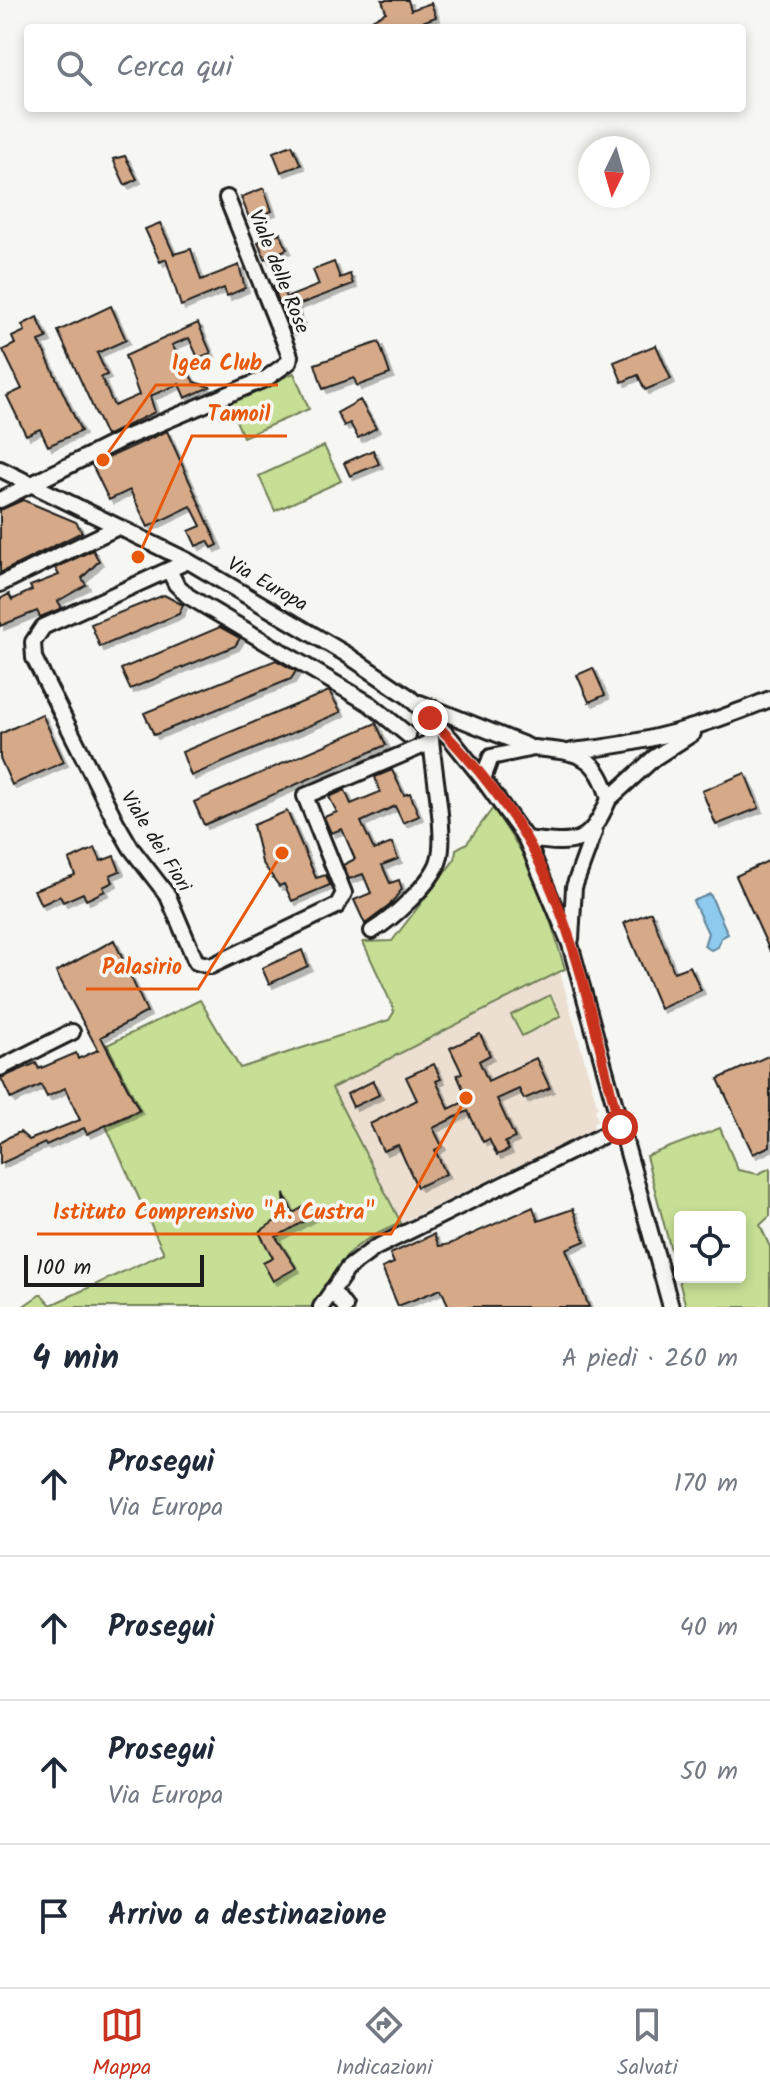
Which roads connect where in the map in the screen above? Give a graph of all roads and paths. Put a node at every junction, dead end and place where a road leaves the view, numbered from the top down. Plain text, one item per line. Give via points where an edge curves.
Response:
1 (227, 198) dead end
2 (0, 469) edge
3 (31, 485) junction
4 (0, 500) edge
5 (118, 527) junction
6 (188, 561) junction
7 (169, 570) junction
8 (0, 584) edge
9 (409, 697) junction
10 (770, 699) edge
11 (430, 718) junction
12 (704, 726) junction
13 (408, 735) dead end
14 (429, 743) junction
15 (534, 748) junction
16 (568, 751) junction
17 (483, 779) junction
18 (609, 799) junction
19 (596, 828) junction
20 (526, 839) junction
21 (372, 931) dead end
22 (570, 944) junction
23 (72, 1032) dead end
24 (0, 1068) edge
25 (620, 1127) junction
26 (332, 1290) junction
27 (321, 1307) edge
28 (345, 1307) edge
29 (671, 1307) edge

1 - 3 street, Viale delle Rose via 289,362 267,378 120,440
2 - 3 street, Via Europa
3 - 4 street
3 - 5 street, Via Europa
5 - 6 street, Via Europa
5 - 8 street
6 - 7 street, Viale dei Fiori
6 - 9 street, Via Europa
7 - 13 street via 188,596 370,704
7 - 14 street, Viale dei Fiori via 43,627 33,642 34,658 116,822 168,896 196,962 211,966 337,906 344,893 305,796
9 - 11 street, Via Europa
9 - 15 street
10 - 12 street
11 - 14 street
11 - 17 street, Via Europa
12 - 16 street via 615,748
12 - 18 street via 654,758
14 - 21 street via 439,864 390,920
15 - 16 street
15 - 17 street via 491,757
16 - 18 street via 599,770
17 - 20 street
18 - 19 street
19 - 20 street via 570,841
19 - 22 street via 574,887
20 - 22 street
22 - 25 street
23 - 24 street
25 - 26 street via 375,1248 348,1268
25 - 29 street
26 - 27 street
26 - 28 street

